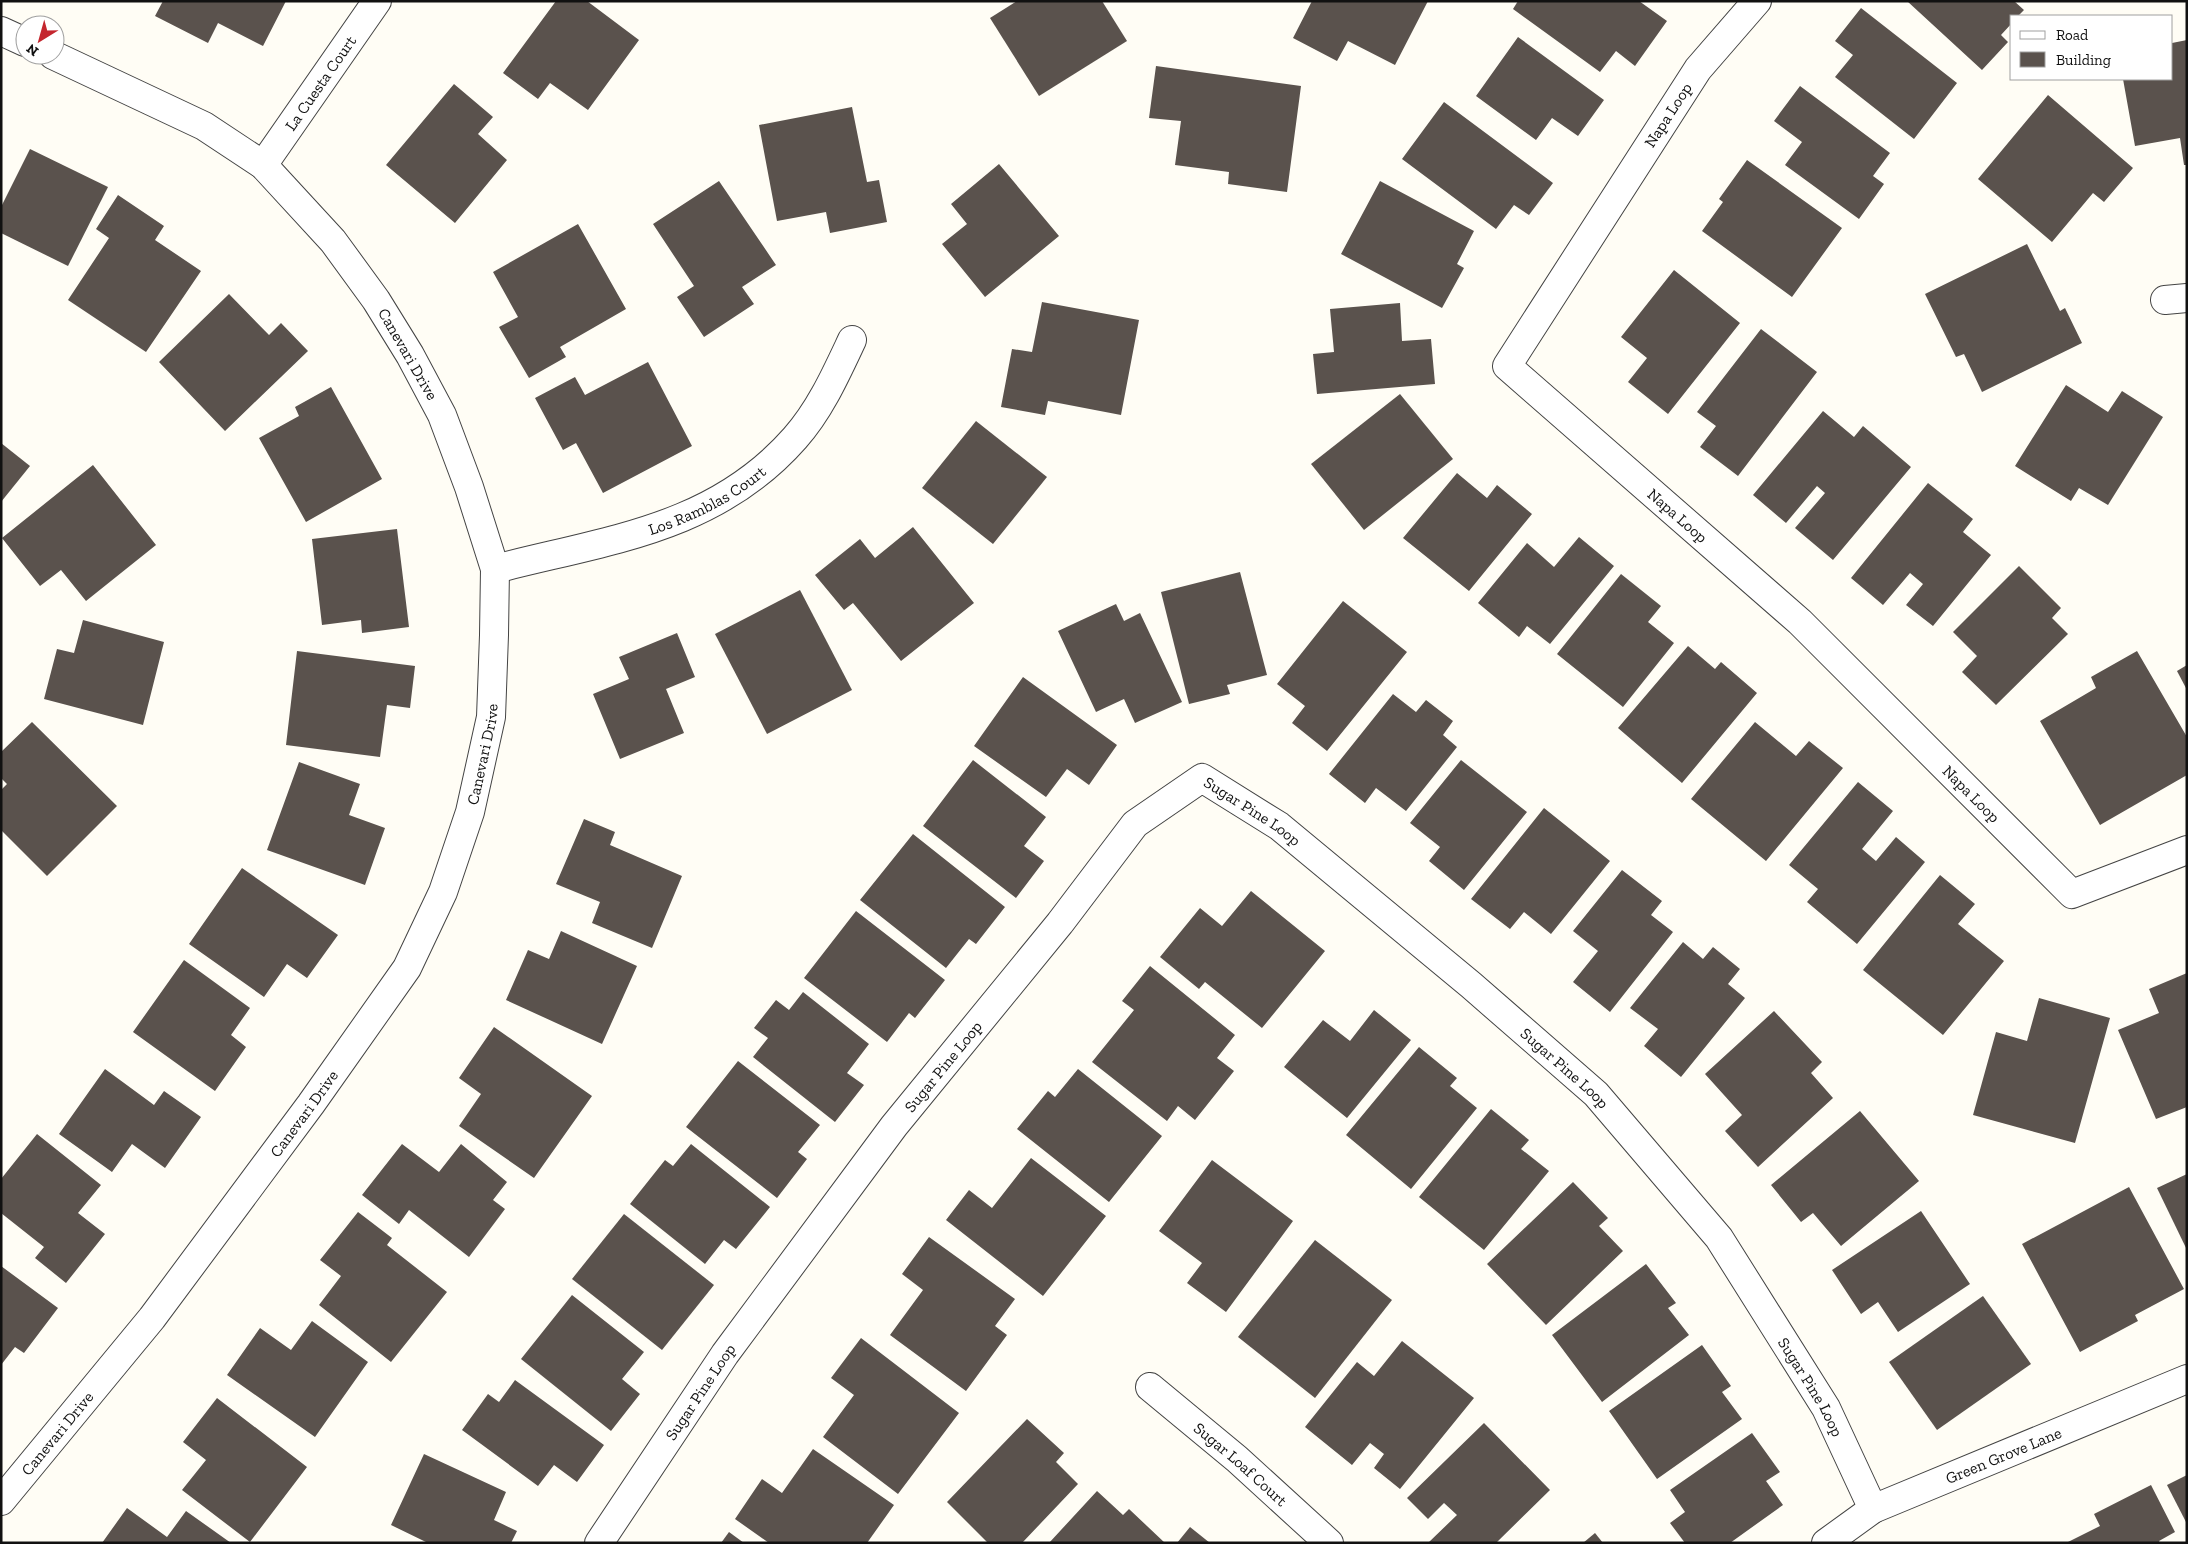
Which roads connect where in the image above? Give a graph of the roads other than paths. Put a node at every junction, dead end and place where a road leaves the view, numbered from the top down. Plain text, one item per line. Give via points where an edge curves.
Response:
1 (377, 1) edge
2 (1757, 1) edge
3 (1, 31) edge
4 (15, 37) edge
5 (65, 61) edge
6 (263, 165) junction
7 (852, 340) dead end
8 (495, 569) junction
9 (2187, 850) edge
10 (2187, 1379) edge
11 (1150, 1387) dead end
12 (1, 1501) edge
13 (1873, 1509) junction
14 (599, 1543) edge
15 (1329, 1543) edge
16 (1826, 1543) edge

1 - 6 street, La Cuesta Court
2 - 9 street, Napa Loop via 1698,69 1507,366 1800,622 2072,894
3 - 4 street
5 - 6 street, Canevari Drive via 204,126
6 - 8 street, Canevari Drive via 333,241 376,300 410,355 442,415
7 - 8 street, Los Ramblas Court via 830,387 796,437 762,472 722,499 669,524 618,541
8 - 12 street, Canevari Drive via 491,717 470,812 443,892 407,968 152,1318
10 - 13 street, Green Grove Lane
11 - 15 street, Sugar Loaf Court
13 - 14 street, Sugar Pine Loop via 1826,1408 1719,1238 1596,1094 1471,985 1279,826 1202,778 1136,824 1060,923 894,1126 725,1354
13 - 16 street, Green Grove Lane

